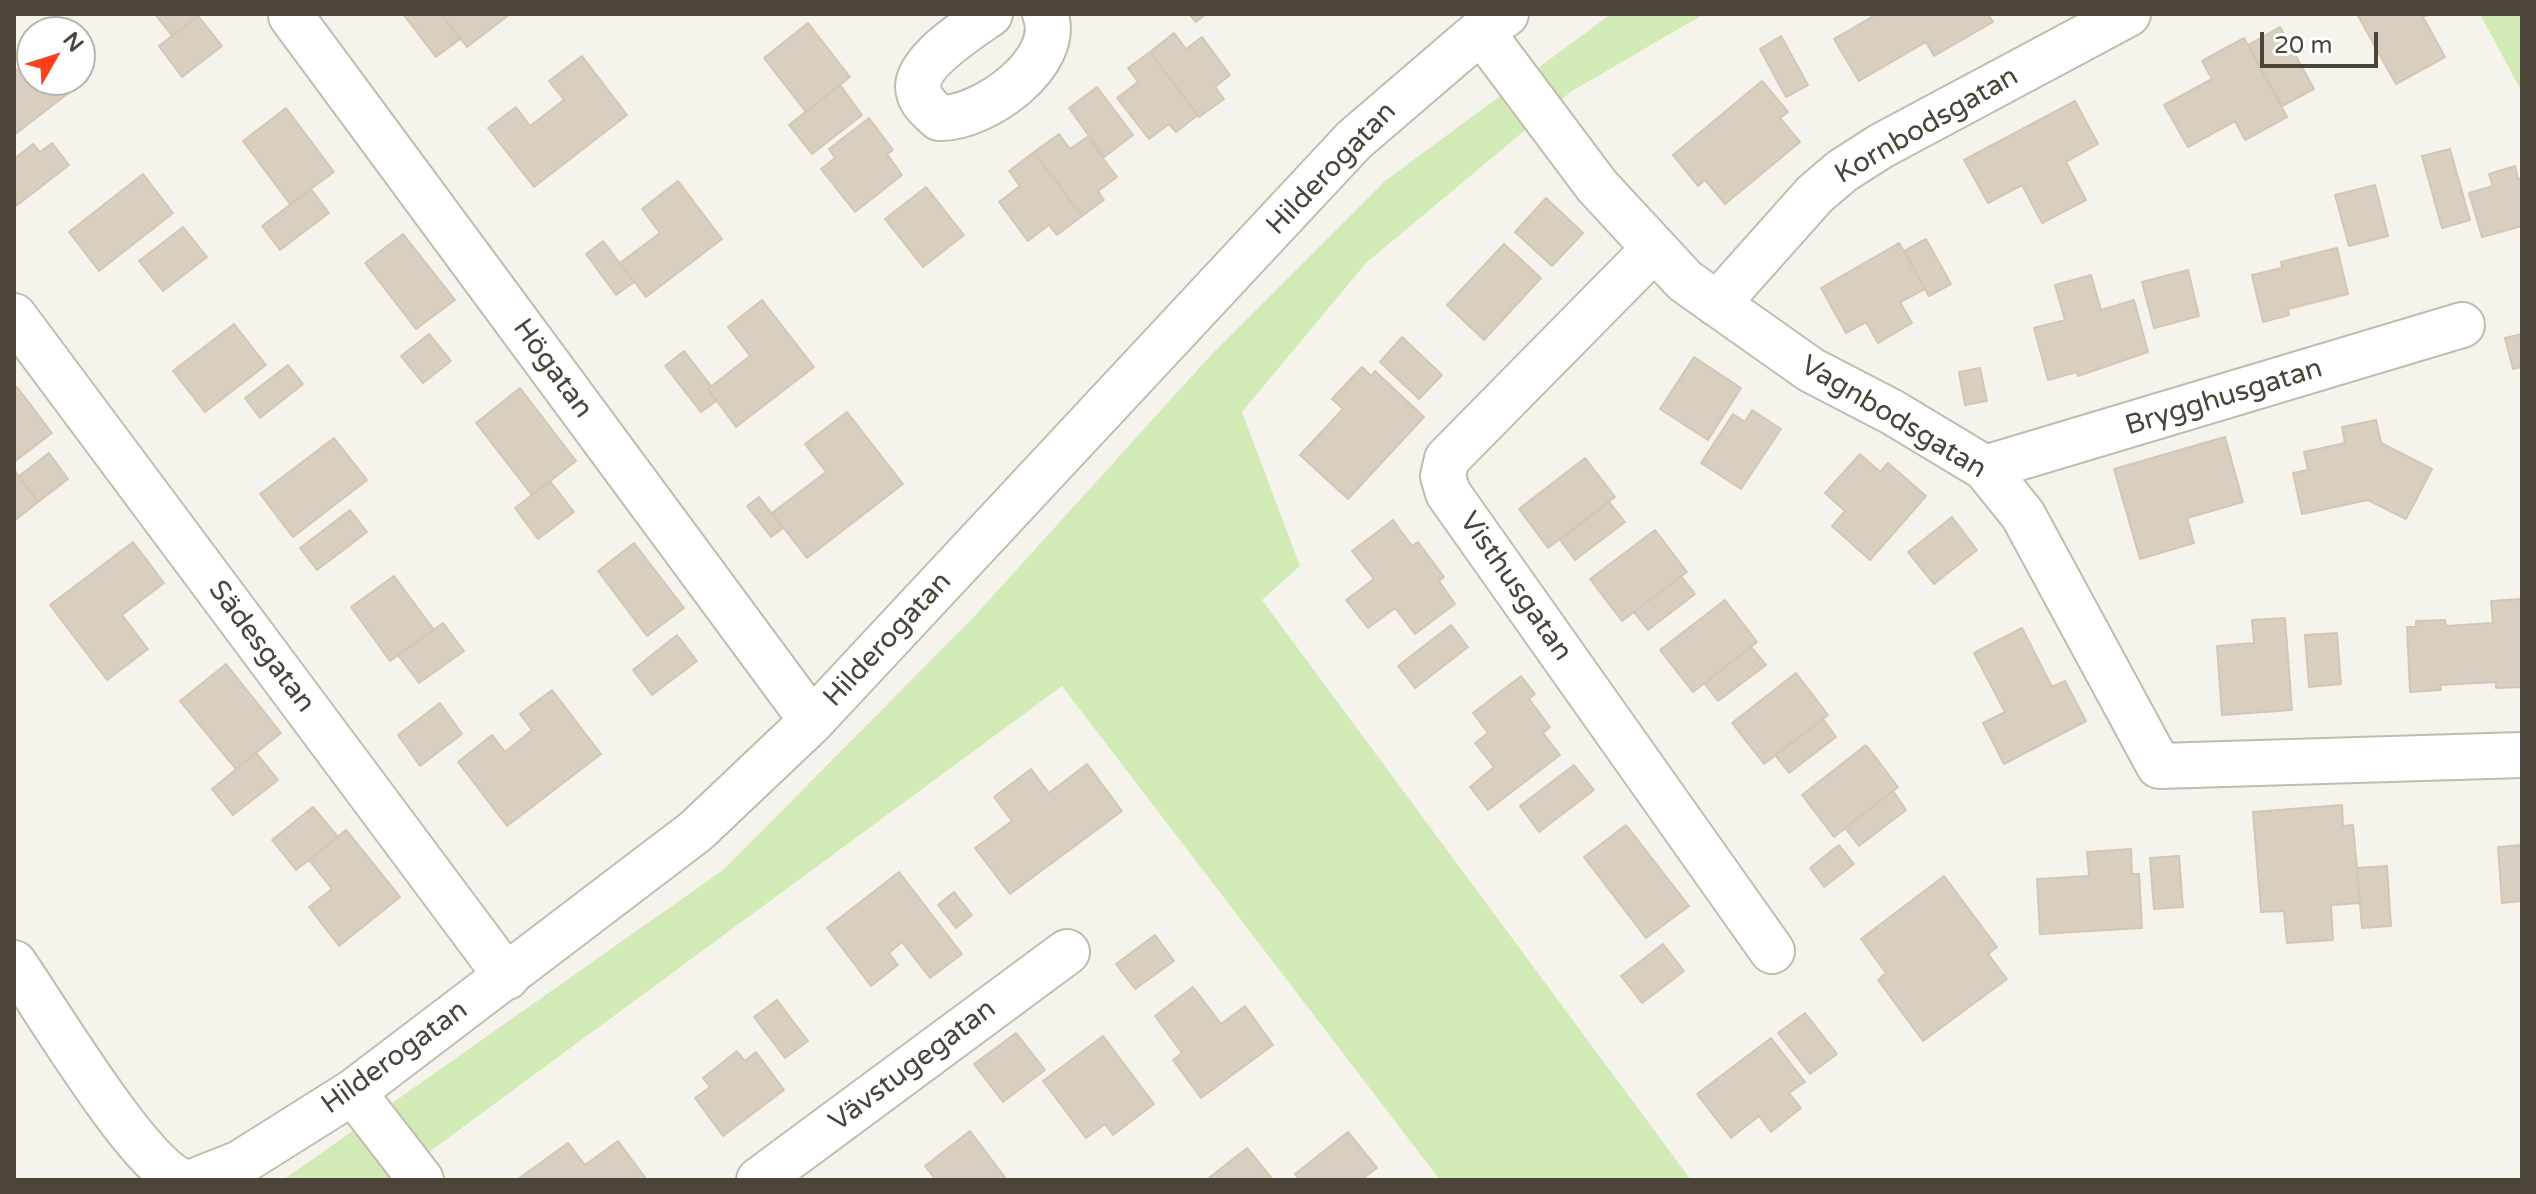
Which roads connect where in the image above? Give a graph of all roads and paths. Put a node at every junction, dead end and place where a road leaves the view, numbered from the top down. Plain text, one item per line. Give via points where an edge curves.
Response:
1 (990, 14) edge
2 (1045, 14) edge
3 (2128, 14) edge
4 (291, 16) dead end
5 (1493, 22) edge
6 (1653, 250) junction
7 (1717, 304) junction
8 (14, 316) edge
9 (2462, 325) dead end
10 (1985, 468) junction
11 (812, 721) junction
12 (2522, 755) edge
13 (1772, 951) dead end
14 (1067, 952) dead end
15 (14, 963) edge
16 (507, 977) junction
17 (353, 1092) junction
18 (179, 1180) edge
19 (197, 1180) edge
20 (421, 1180) edge
21 (759, 1180) edge

1 - 2 street via 925,70 918,86 922,102 939,118 976,111 1031,69 1051,33
3 - 7 street, Kornbodsgatan via 1842,171
4 - 11 street, Högatan
5 - 6 street, Vagnbodsgatan via 1597,186
5 - 11 street, Hilderogatan via 1354,140
6 - 7 street, Vagnbodsgatan
6 - 13 street, Visthusgatan via 1447,459 1443,476 1448,493
7 - 10 street, Vagnbodsgatan via 1811,370
8 - 16 street, Sädesgatan
9 - 10 street, Brygghusgatan
10 - 12 street, Vagnbodsgatan via 2023,515 2159,766
11 - 16 street, Hilderogatan via 696,831
14 - 21 street, Vävstugegatan
15 - 18 street via 130,1131 163,1172
16 - 17 street, Hilderogatan
17 - 19 street, Hilderogatan via 240,1163
17 - 20 street

